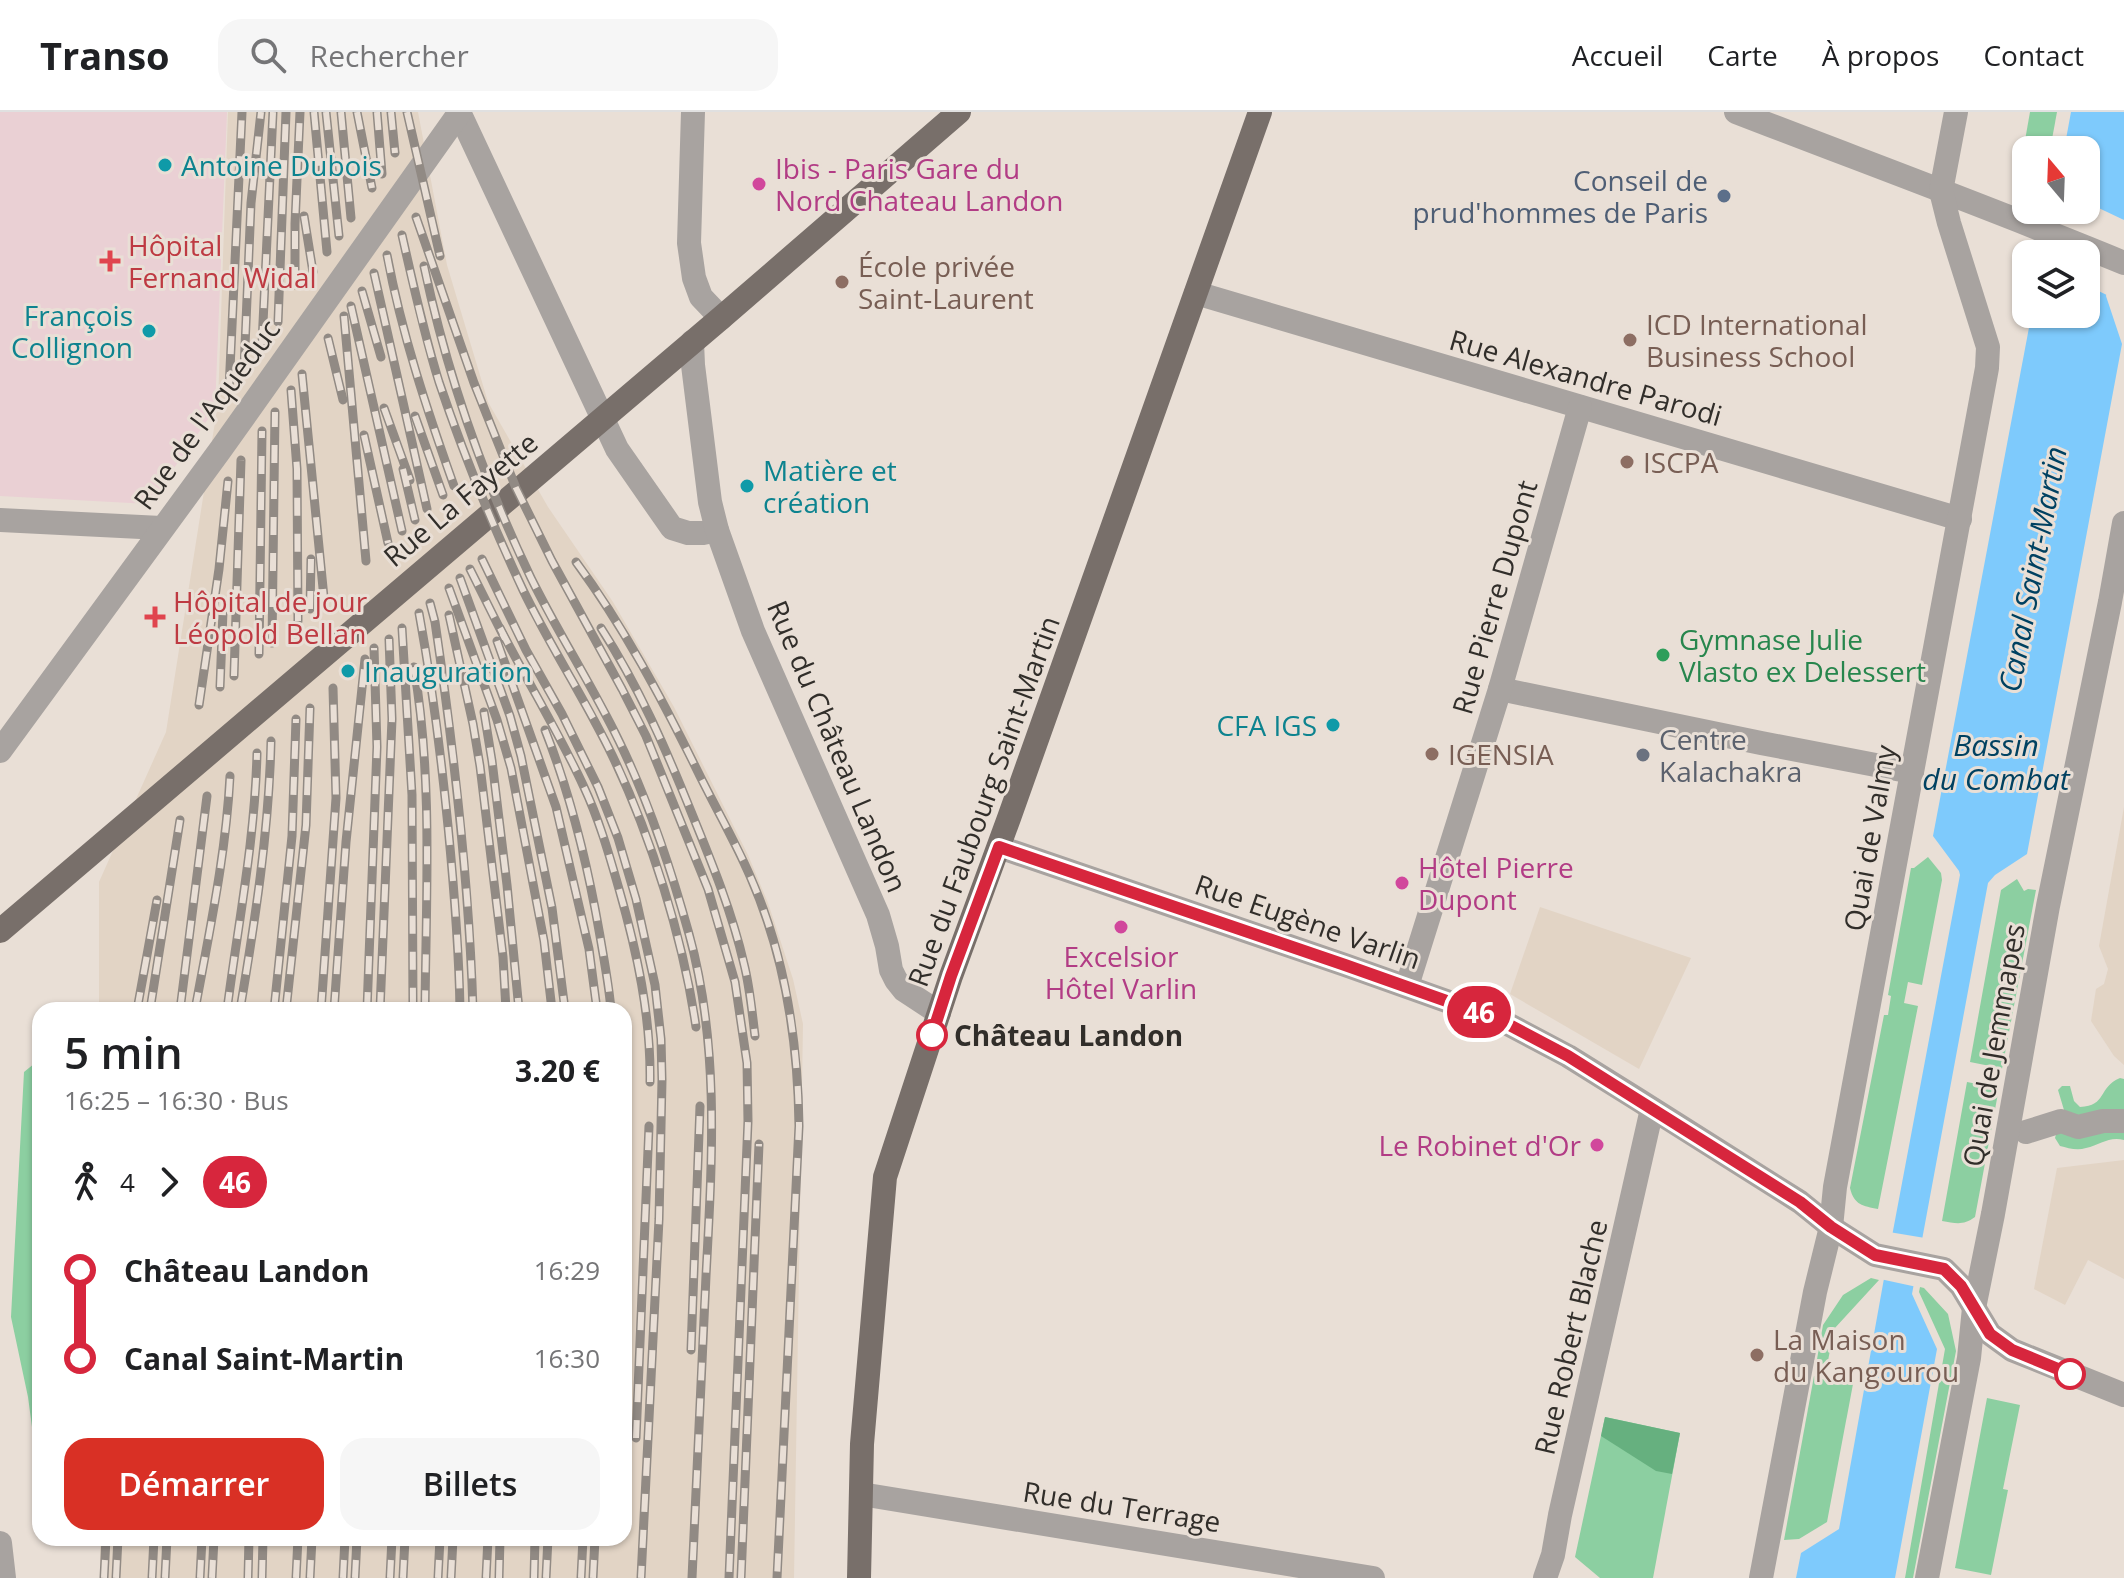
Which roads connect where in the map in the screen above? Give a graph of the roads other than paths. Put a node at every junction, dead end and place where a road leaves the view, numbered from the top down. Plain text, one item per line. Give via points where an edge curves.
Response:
1 (460, 112) edge
2 (693, 112) edge
3 (959, 112) edge
4 (1260, 112) edge
5 (1736, 112) edge
6 (1956, 112) edge
7 (1941, 191) junction
8 (2124, 263) edge
9 (1196, 293) junction
10 (721, 318) junction
11 (692, 342) junction
12 (1580, 407) junction
13 (601, 418) junction
14 (1960, 519) junction
15 (0, 520) edge
16 (2124, 523) edge
17 (161, 528) junction
18 (717, 530) junction
19 (1500, 689) junction
20 (0, 751) edge
21 (1912, 772) junction
22 (999, 847) junction
23 (0, 931) edge
24 (1407, 986) junction
25 (939, 1013) junction
26 (1652, 1109) junction
27 (2124, 1121) edge
28 (2026, 1132) dead end
29 (1831, 1227) junction
30 (1974, 1308) junction
31 (2124, 1395) edge
32 (861, 1494) junction
33 (859, 1578) edge
34 (1373, 1578) edge
35 (1545, 1578) edge
36 (1761, 1578) edge
37 (1927, 1578) edge

1 - 13 street
1 - 17 street, Rue de l'Aqueduc
2 - 10 street via 689,243 701,297
3 - 10 main road, Rue La Fayette
4 - 9 main road, Rue du Faubourg Saint-Martin
5 - 7 street
6 - 7 street, Quai de Valmy
7 - 8 street
7 - 14 street, Quai de Valmy via 1988,347
9 - 12 street, Rue Alexandre Parodi
9 - 22 main road, Rue du Faubourg Saint-Martin
10 - 11 main road, Rue La Fayette
11 - 13 main road, Rue La Fayette
11 - 18 street, Rue du Château Landon
12 - 14 street, Rue Alexandre Parodi
12 - 19 street, Rue Pierre Dupont
13 - 18 street via 672,528 688,533
13 - 23 main road, Rue La Fayette
14 - 21 street, Quai de Valmy
15 - 17 street
16 - 30 street, Quai de Jemmapes
17 - 20 street, Rue de l'Aqueduc
18 - 25 street, Rue du Château Landon via 753,631 878,915 891,970 904,990
19 - 21 street
19 - 24 street, Rue Pierre Dupont
21 - 29 street, Quai de Valmy
22 - 24 street, Rue Eugène Varlin
22 - 25 main road, Rue du Faubourg Saint-Martin
24 - 26 street, Rue Eugène Varlin via 1500,1020
25 - 32 main road, Rue du Faubourg Saint-Martin via 885,1177
26 - 29 street, Rue Eugène Varlin
26 - 35 street, Rue Robert Blache
27 - 28 street via 2078,1127 2061,1121
29 - 30 street, Rue Eugène Varlin via 1875,1255 1944,1269
29 - 36 street, Quai de Valmy
30 - 31 street via 1990,1334 2012,1350
30 - 37 street, Quai de Jemmapes
32 - 33 main road, Rue du Faubourg Saint-Martin
32 - 34 street, Rue du Terrage

